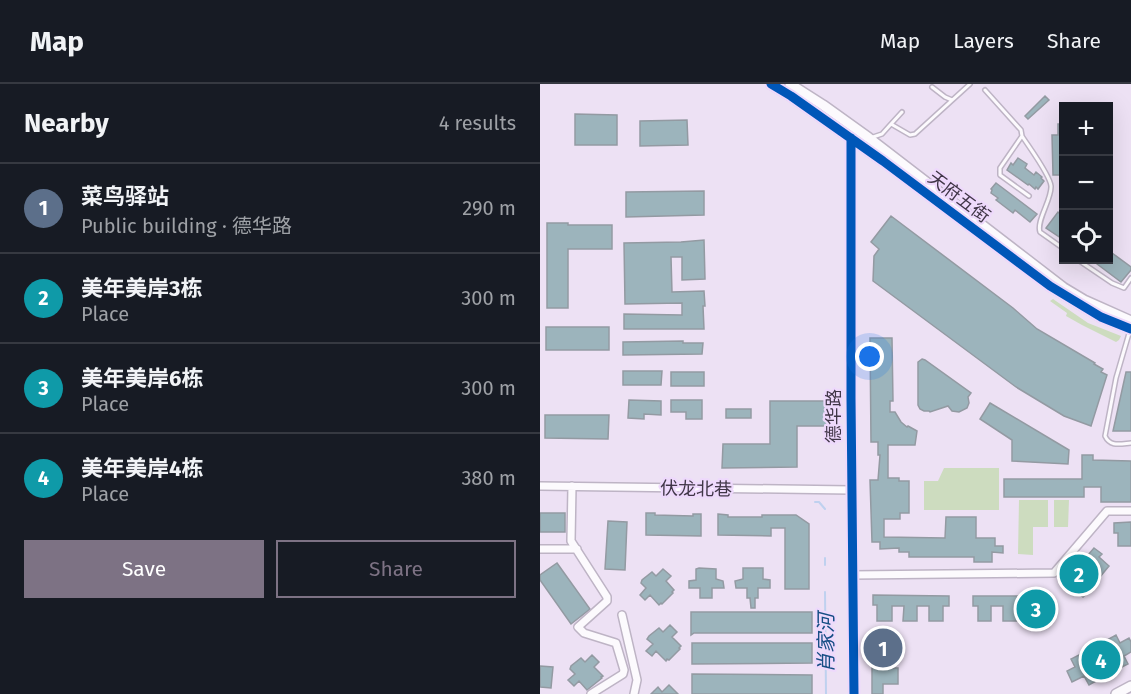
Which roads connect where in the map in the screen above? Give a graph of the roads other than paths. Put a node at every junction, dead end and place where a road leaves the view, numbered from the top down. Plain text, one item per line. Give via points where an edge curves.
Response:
1 (771, 84) edge
2 (790, 84) edge
3 (970, 84) edge
4 (932, 87) dead end
5 (985, 90) dead end
6 (952, 100) junction
7 (902, 112) dead end
8 (891, 124) junction
9 (1022, 136) junction
10 (851, 138) junction
11 (869, 138) junction
12 (1029, 196) dead end
13 (1059, 245) edge
14 (1084, 264) edge
15 (1131, 278) edge
16 (1131, 321) edge
17 (1131, 329) edge
18 (1131, 443) edge
19 (540, 486) edge
20 (572, 486) junction
21 (851, 490) junction
22 (1131, 512) edge
23 (571, 541) junction
24 (540, 549) edge
25 (567, 549) junction
26 (577, 549) junction
27 (852, 574) junction
28 (622, 615) dead end
29 (1131, 686) edge
30 (591, 694) edge
31 (634, 694) edge
32 (854, 694) edge
33 (1116, 694) edge

1 - 10 street, 天府五街
2 - 11 street, 天府五街
3 - 6 lane
4 - 6 lane
5 - 9 lane
6 - 8 lane via 915,134
7 - 8 lane
8 - 11 lane via 882,134
9 - 12 lane via 999,172
9 - 13 lane via 1051,187 1038,228
10 - 17 street, 天府五街 via 1050,286 1101,317
10 - 21 street, 德华路
11 - 16 street, 天府五街 via 1064,288
14 - 15 lane via 1125,288
17 - 18 lane via 1116,378 1105,436 1112,444
19 - 20 street, 伏龙北巷
20 - 21 street, 伏龙北巷
20 - 23 street
21 - 27 street, 德华路
22 - 27 street via 1107,511 1054,573
23 - 25 street
23 - 26 street
24 - 25 street
25 - 26 street
26 - 30 street via 607,597 578,627 584,633 616,643 624,670
27 - 32 street, 德华路
28 - 31 street via 637,680
29 - 33 street

